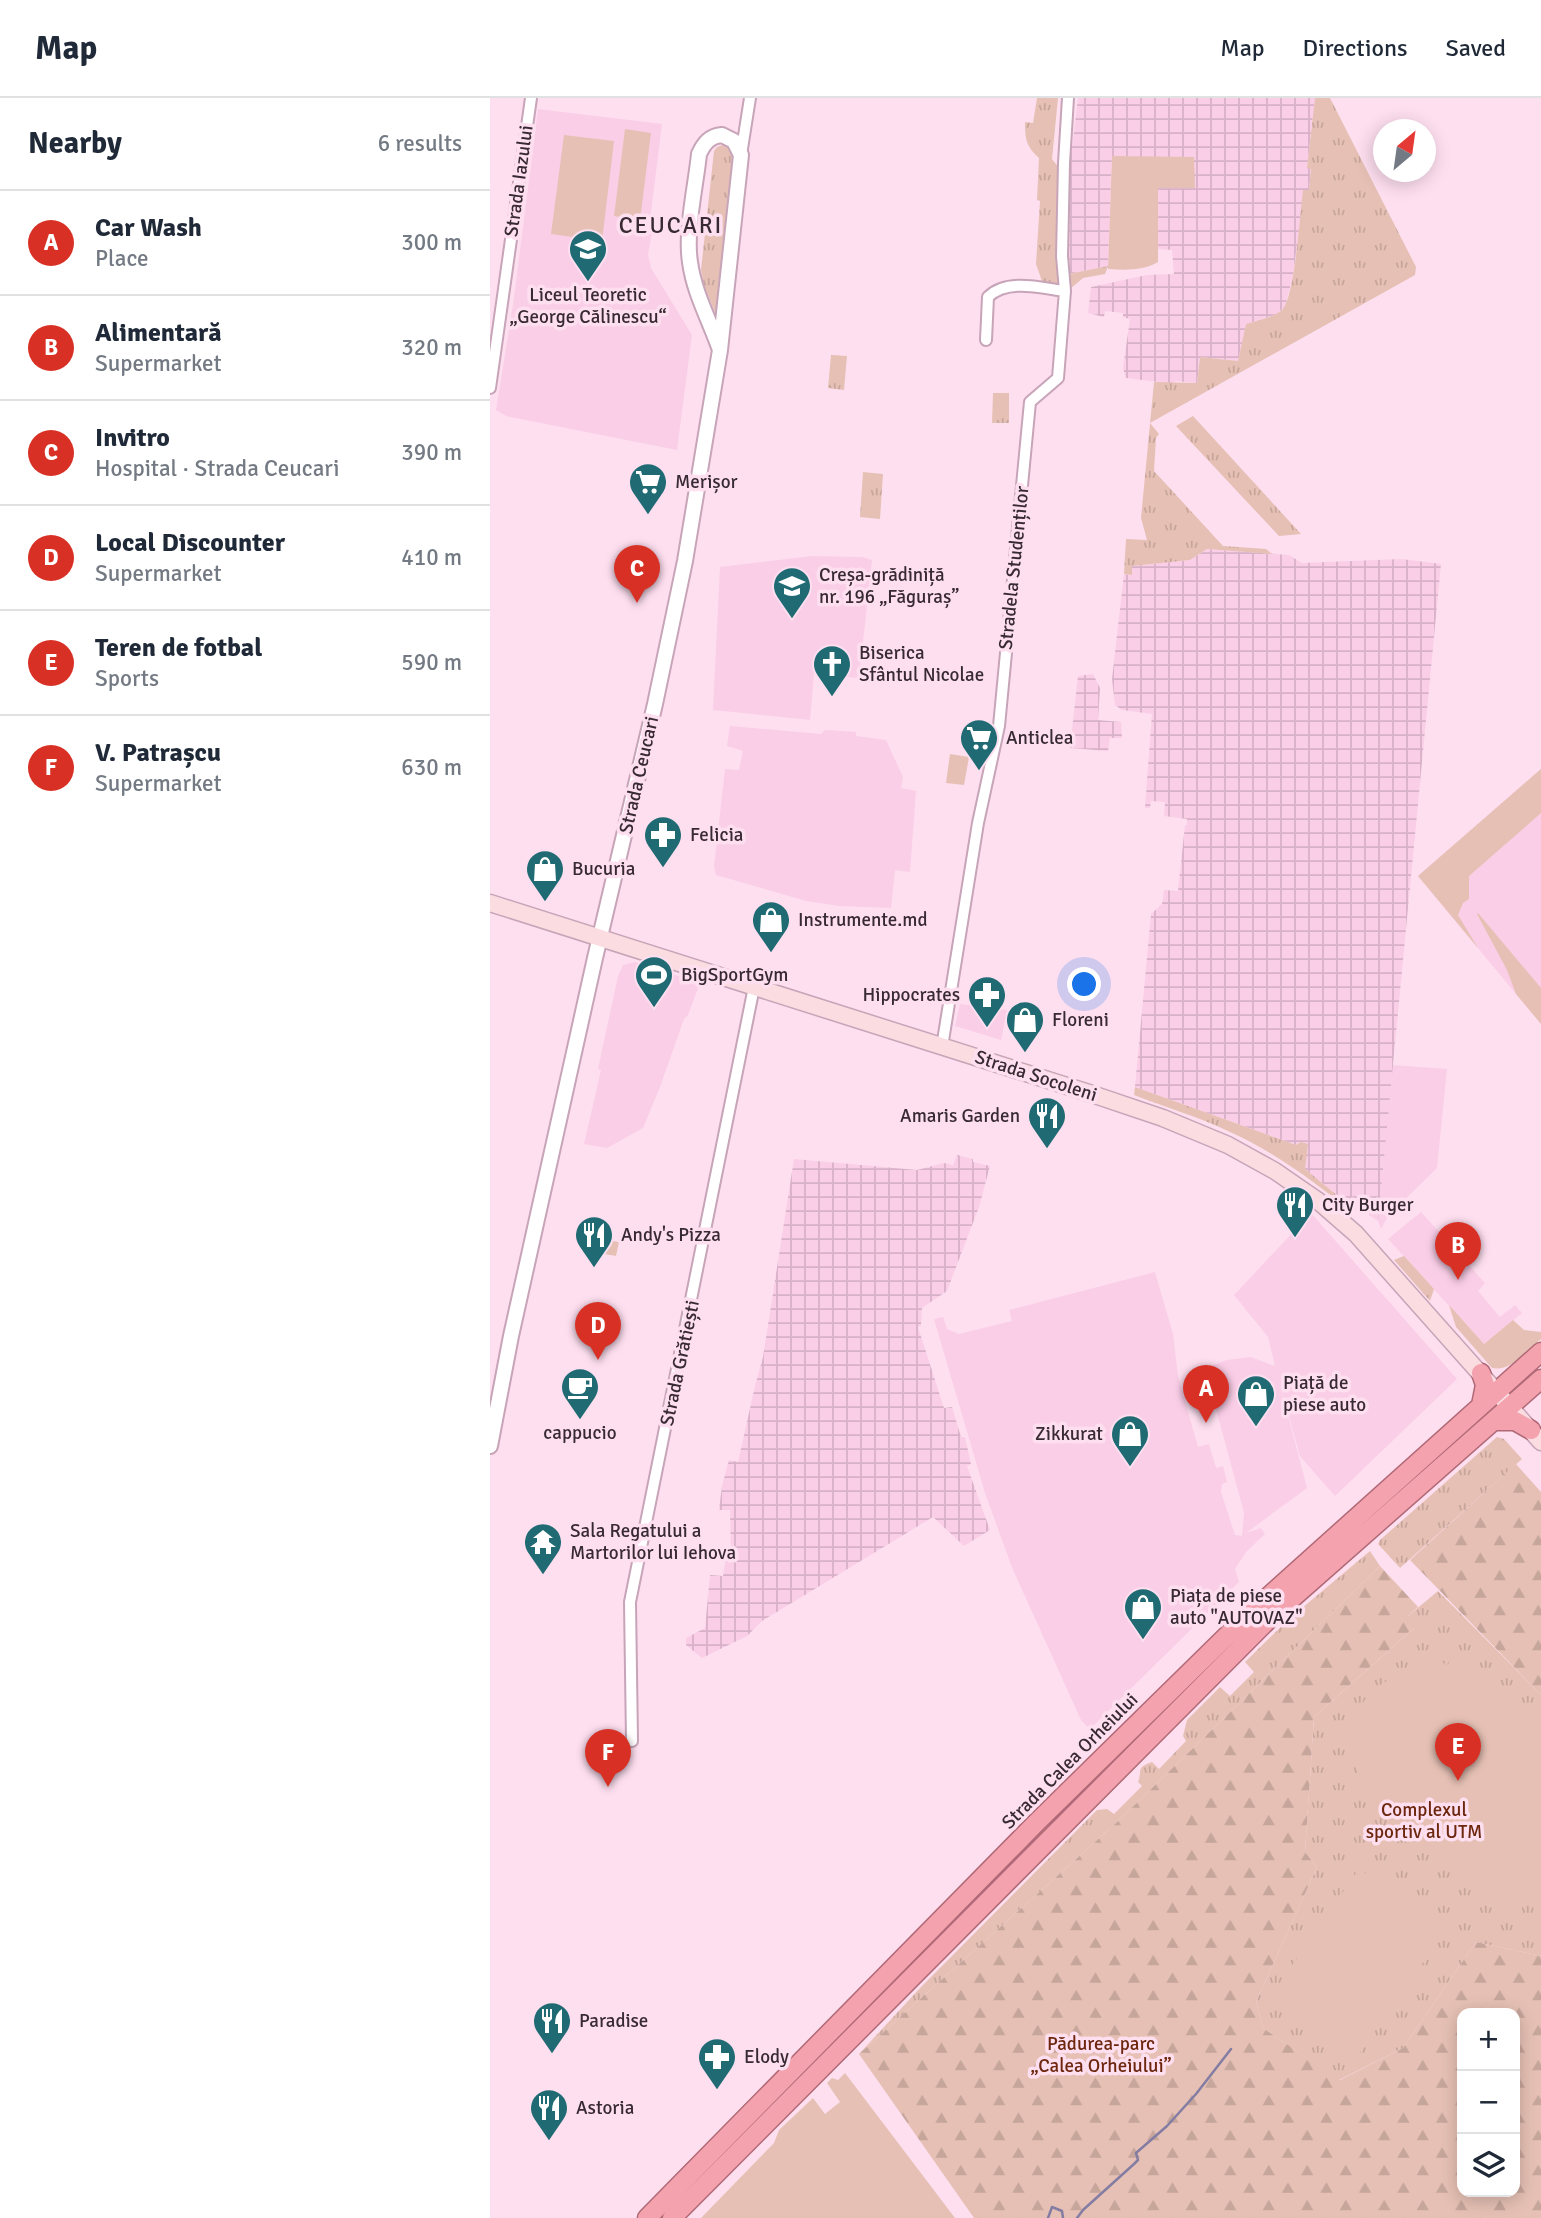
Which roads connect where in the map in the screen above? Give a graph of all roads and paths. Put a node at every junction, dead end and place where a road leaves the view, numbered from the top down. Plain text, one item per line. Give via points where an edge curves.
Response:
1 (531, 98) edge
2 (750, 98) edge
3 (1068, 98) edge
4 (741, 155) junction
5 (1065, 291) junction
6 (986, 340) dead end
7 (720, 350) junction
8 (490, 388) edge
9 (490, 903) edge
10 (600, 938) junction
11 (754, 987) junction
12 (942, 1047) junction
13 (1541, 1352) edge
14 (1481, 1373) junction
15 (1541, 1379) edge
16 (1497, 1392) junction
17 (1481, 1405) junction
18 (1510, 1406) junction
19 (1494, 1421) junction
20 (1536, 1436) edge
21 (490, 1446) edge
22 (632, 1741) dead end
23 (1103, 1757) junction
24 (1118, 1771) junction
25 (647, 2218) edge
26 (672, 2218) edge

1 - 8 street, Strada Iazului
2 - 4 street, Strada Ceucari
3 - 5 street, Stradela Studenților via 1062,256
4 - 7 street, Strada Ceucari
4 - 7 street via 734,141 722,135 703,145 689,242 694,280
5 - 6 street via 1013,286 993,291 988,297
5 - 12 street, Stradela Studenților via 1058,378 1030,402 999,726 978,823
7 - 10 street, Strada Ceucari via 656,704
9 - 10 main road, Strada Socoleni
10 - 11 main road, Strada Socoleni
10 - 21 street, Strada Ceucari
11 - 12 main road, Strada Socoleni
11 - 22 street, Strada Grătiești via 630,1602
12 - 14 main road, Strada Socoleni via 1175,1123 1275,1171 1356,1234
13 - 16 highway, Strada Calea Orheiului
14 - 16 main road, Strada Socoleni
14 - 17 highway via 1485,1385
15 - 18 highway
16 - 17 highway, Strada Calea Orheiului
16 - 18 main road, Strada Socoleni
17 - 23 highway, Strada Calea Orheiului via 1250,1613
18 - 19 highway
18 - 20 main road, Strada Socoleni
19 - 20 highway via 1515,1421
19 - 24 highway via 1272,1616
23 - 24 highway
23 - 25 highway, Strada Calea Orheiului
24 - 26 highway

